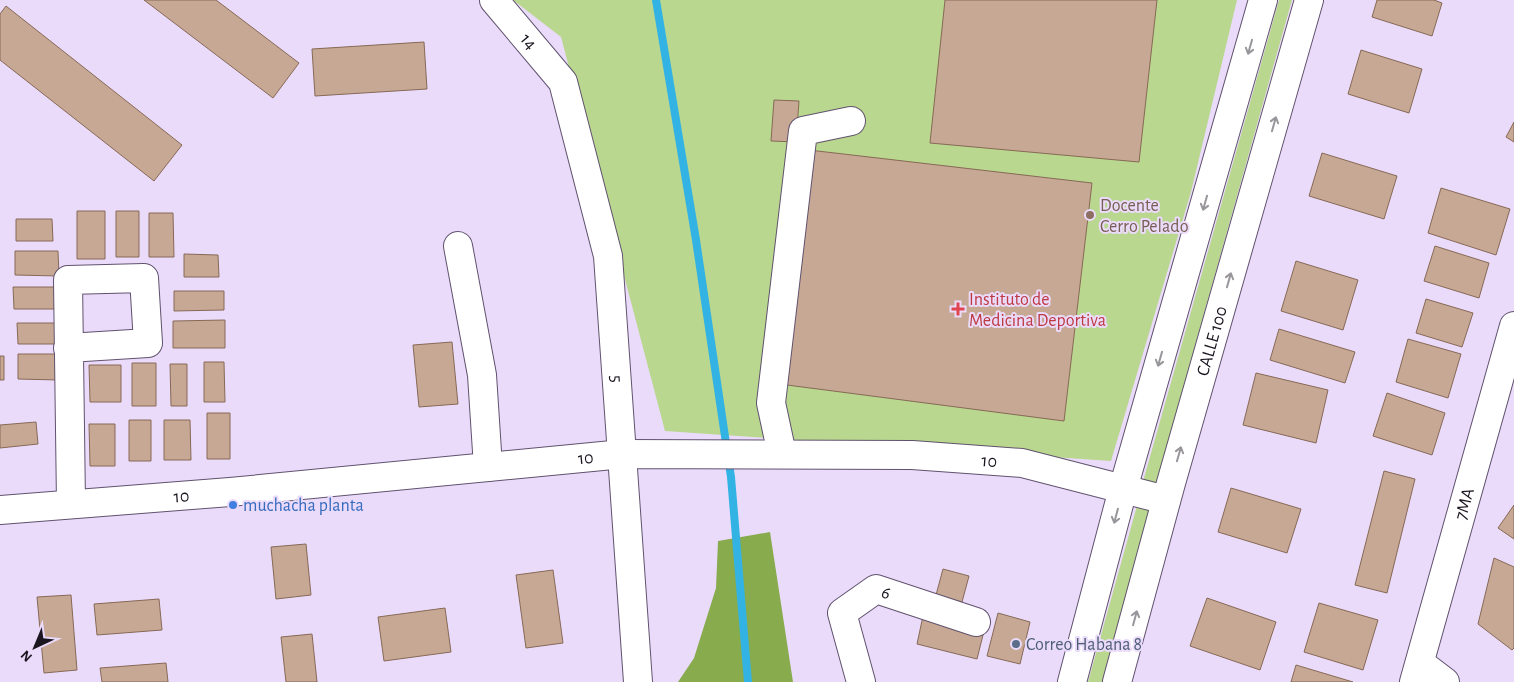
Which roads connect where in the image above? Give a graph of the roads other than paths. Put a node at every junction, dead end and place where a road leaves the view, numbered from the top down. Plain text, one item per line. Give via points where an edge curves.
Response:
1 (494, 0) edge
2 (1263, 0) edge
3 (1309, 0) edge
4 (563, 82) joint
5 (851, 121) dead end
6 (458, 246) dead end
7 (1514, 326) edge
8 (68, 348) dead end
9 (1507, 378) edge
10 (623, 454) junction
11 (782, 454) junction
12 (488, 467) junction
13 (1123, 489) junction
14 (1166, 500) junction
15 (71, 504) junction
16 (0, 510) edge
17 (976, 622) dead end
18 (1417, 673) edge
19 (638, 682) edge
20 (861, 682) edge
21 (1072, 682) edge
22 (1117, 682) edge
23 (1445, 682) edge

1 - 4 main road, 14
2 -> 13 main road
14 -> 3 main road, CALLE 100
4 - 10 main road, 5 via 608,256
5 - 11 main road via 803,131 771,404
6 - 12 main road via 482,375
7 - 9 main road, 7MA
8 - 15 main road
9 - 18 main road, 7MA
10 - 11 main road, 10
10 - 12 main road, 10
10 - 19 main road, 5
11 - 13 main road, 10 via 912,455 1022,463
12 - 15 main road, 10
13 - 14 main road, 10
13 -> 21 main road
22 -> 14 main road, CALLE 100
15 - 16 main road, 10
17 - 20 main road, 6 via 876,589 842,612
18 - 23 main road

